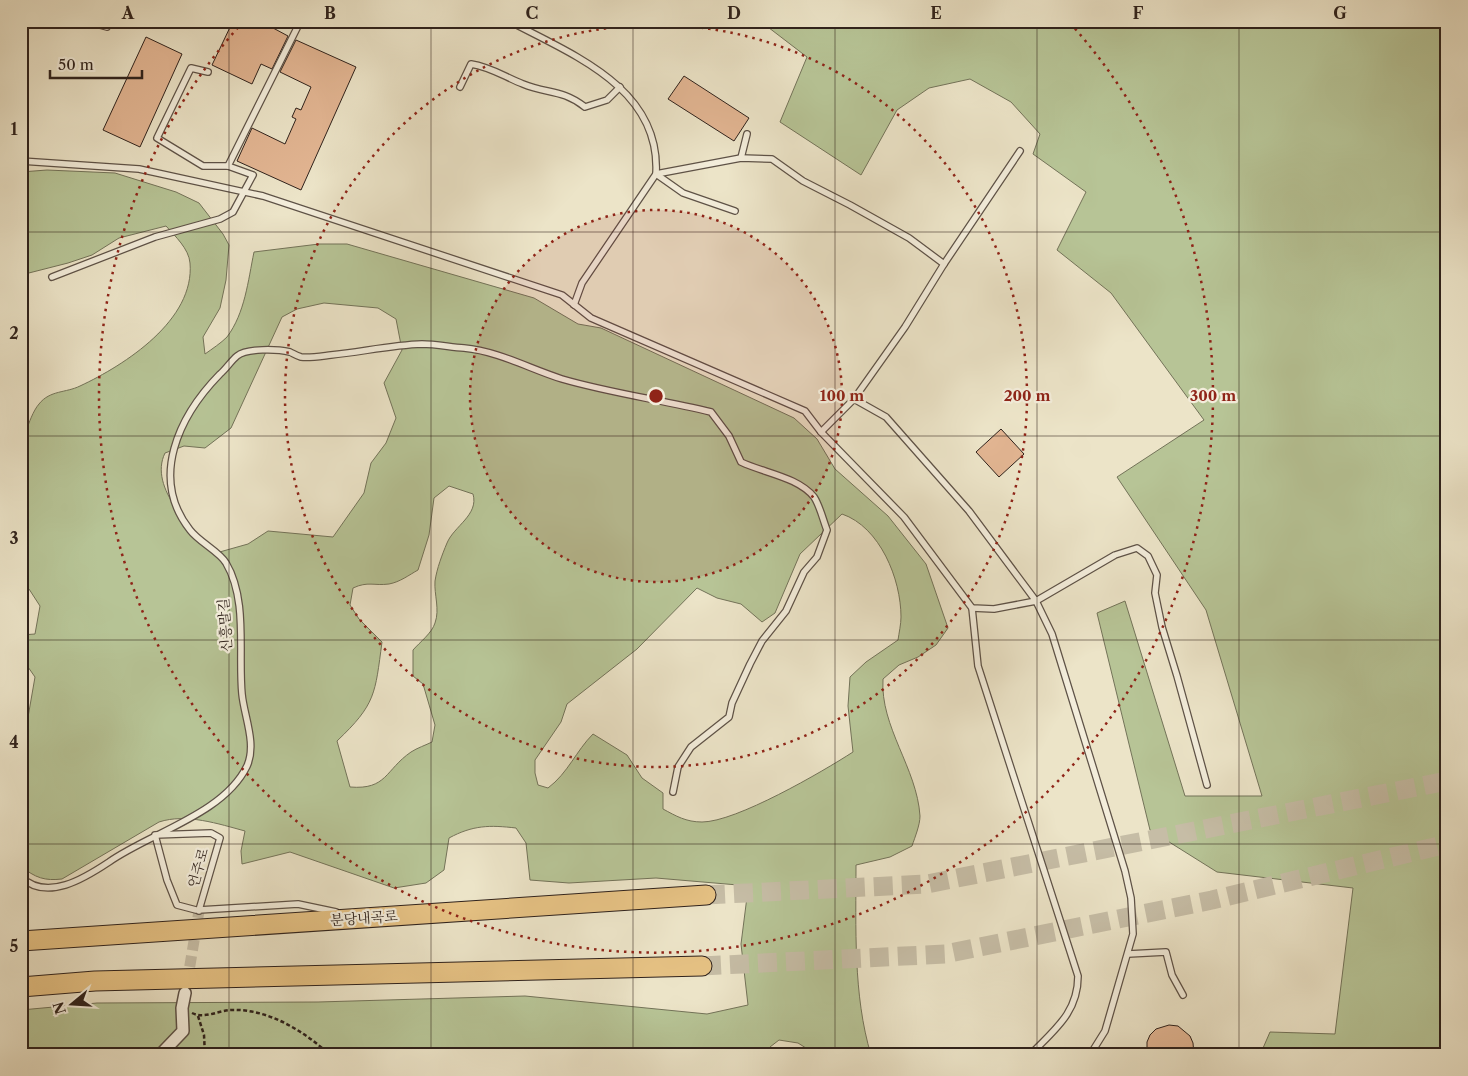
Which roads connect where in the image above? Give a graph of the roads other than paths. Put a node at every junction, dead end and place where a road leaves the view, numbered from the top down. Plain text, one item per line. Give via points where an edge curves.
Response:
1 (85, 21) edge
2 (509, 21) edge
3 (300, 22) edge
4 (107, 27) dead end
5 (208, 72) dead end
6 (460, 87) dead end
7 (620, 87) junction
8 (747, 134) dead end
9 (1020, 151) dead end
10 (741, 158) junction
11 (21, 160) edge
12 (228, 166) junction
13 (656, 174) junction
14 (245, 193) junction
15 (736, 211) dead end
16 (944, 264) junction
17 (52, 277) dead end
18 (574, 305) junction
19 (854, 399) junction
20 (821, 432) junction
21 (1036, 601) junction
22 (972, 608) junction
23 (1207, 785) dead end
24 (672, 792) dead end
25 (155, 835) junction
26 (21, 877) edge
27 (706, 895) tunnel mouth
28 (199, 910) junction
29 (360, 918) junction
30 (21, 941) edge
31 (1128, 954) junction
32 (702, 966) tunnel mouth
33 (21, 986) edge
34 (185, 993) tunnel mouth
35 (1183, 995) dead end
36 (160, 1055) edge
37 (1030, 1055) edge
38 (1090, 1055) edge

1 - 4 lane
2 - 7 lane via 595,67
3 - 12 lane
5 - 12 lane via 191,68 157,138 203,166
6 - 7 lane via 471,64 481,65 523,84 571,96 585,107 607,100
7 - 13 lane via 642,113 658,154
8 - 10 lane
9 - 16 lane
10 - 13 lane
10 - 16 lane via 772,160 803,181 908,238
11 - 14 lane via 139,169
12 - 14 lane via 254,175
13 - 15 lane via 682,193
13 - 18 lane via 582,283
14 - 17 lane via 233,212 220,219 155,237
14 - 18 lane via 358,226 562,295
16 - 19 lane via 905,328
18 - 20 lane via 591,318 805,411
19 - 20 lane
19 - 21 lane via 886,418 970,511
20 - 22 lane via 904,518
21 - 22 lane via 994,609
21 - 23 lane via 1115,555 1137,548 1148,556 1157,575 1154,593 1162,627
21 - 31 lane via 1052,634 1125,871 1133,934
22 - 37 lane via 978,666 1078,976 1078,991 1072,1008
24 - 25 lane, 신흥말길 via 678,766 691,747 729,717 732,703 762,641 786,611 804,572 817,557 827,530 815,498 805,488 741,462 729,436 711,412 566,380 489,352 467,348 423,344 301,357 274,349 238,354 202,392 174,444 170,491 176,506 189,529 225,560 236,595 243,704 251,745 247,765 222,796 177,826
25 - 26 lane, 신흥말길 via 74,884 44,888 27,883
25 - 28 lane via 177,905
25 - 28 lane, 언주로 via 211,833 220,838
27 - 29 highway, 분당내곡로
28 - 29 lane via 298,904
29 - 30 highway, 분당내곡로
31 - 35 lane via 1166,952 1172,975
31 - 38 lane via 1105,1031
32 - 33 highway via 95,981
34 - 36 street via 182,1008 184,1031

